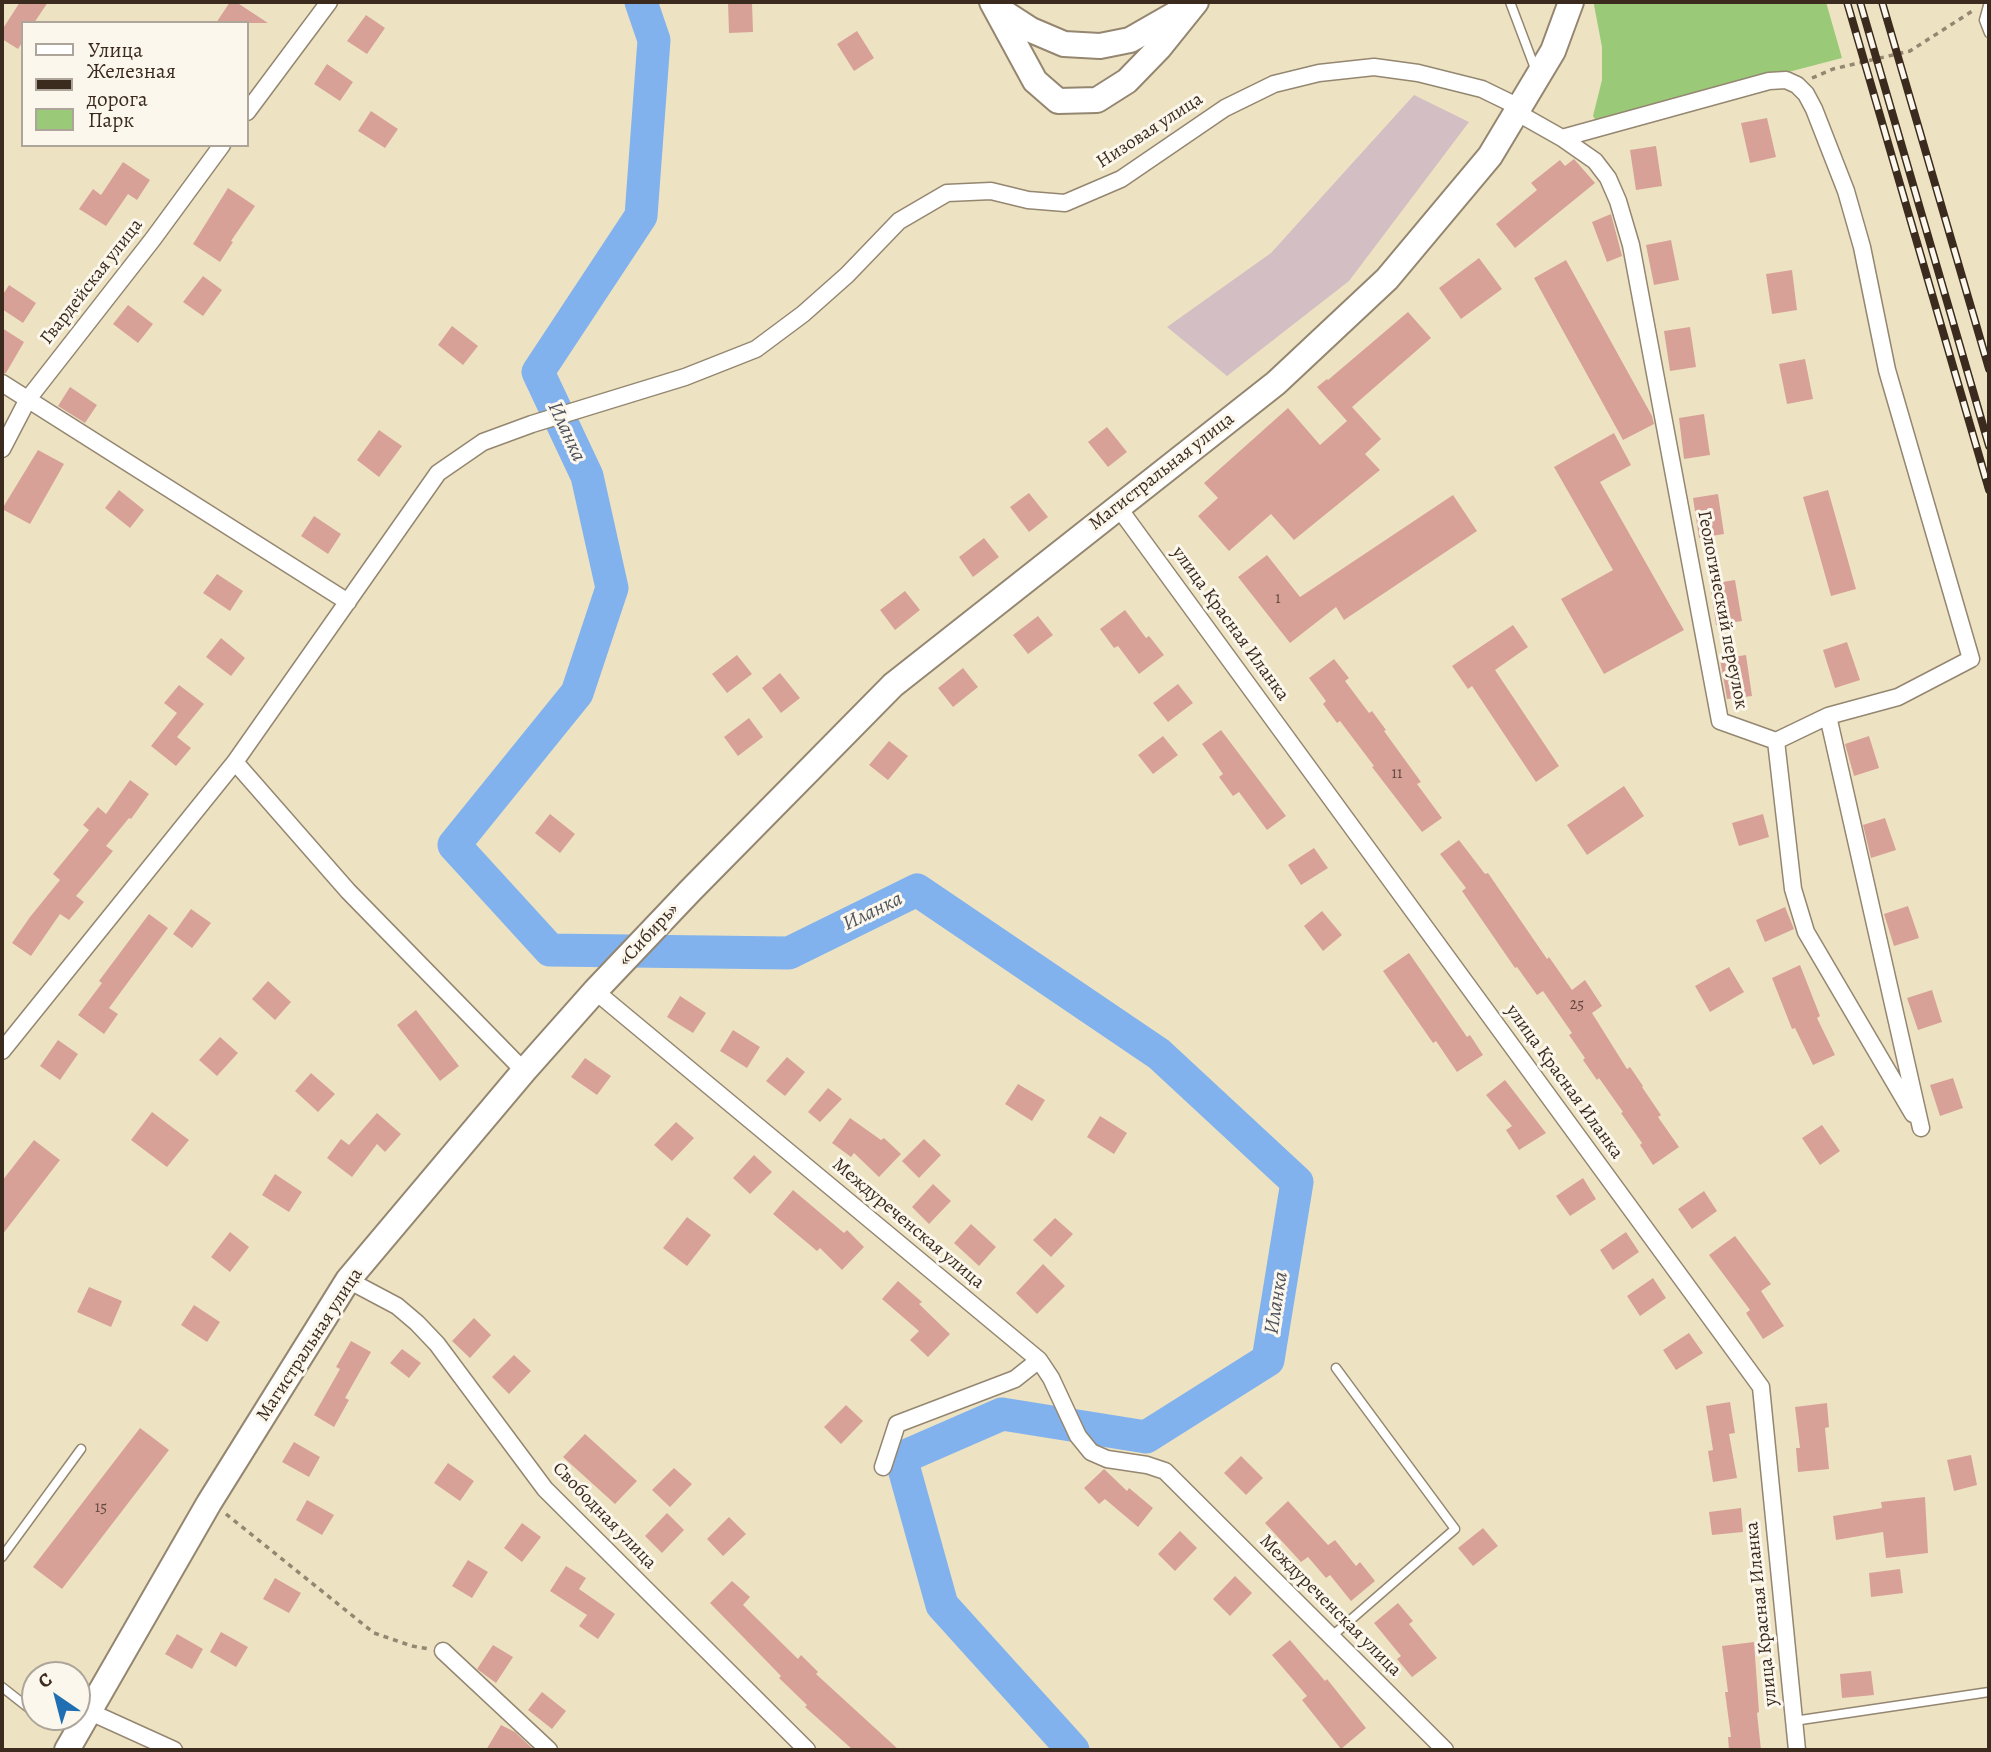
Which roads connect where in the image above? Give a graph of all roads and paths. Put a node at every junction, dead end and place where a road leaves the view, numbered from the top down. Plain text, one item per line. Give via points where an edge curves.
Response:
1 (329, 2) edge
2 (1510, 2) edge
3 (1571, 2) edge
4 (1989, 2) edge
5 (1195, 3) edge
6 (993, 4) edge
7 (1977, 8) dead end
8 (1989, 33) edge
9 (1538, 76) junction
10 (1797, 85) junction
11 (1518, 110) junction
12 (248, 111) edge
13 (1562, 138) junction
14 (221, 147) edge
15 (2, 383) edge
16 (28, 399) junction
17 (2, 449) edge
18 (1118, 507) junction
19 (348, 602) junction
20 (1828, 716) junction
21 (1776, 740) junction
22 (235, 762) junction
23 (690, 891) joint
24 (601, 985) junction
25 (2, 1051) edge
26 (524, 1071) junction
27 (348, 1280) junction
28 (1039, 1360) junction
29 (1336, 1368) dead end
30 (81, 1449) dead end
31 (883, 1467) dead end
32 (210, 1502) junction
33 (2, 1557) edge
34 (1332, 1636) junction
35 (443, 1651) joint
36 (2, 1687) edge
37 (1989, 1692) edge
38 (91, 1699) edge
39 (21, 1702) edge
40 (91, 1715) edge
41 (1794, 1721) junction
42 (75, 1731) edge
43 (67, 1750) edge
44 (174, 1750) edge
45 (549, 1750) edge
46 (807, 1750) edge
47 (1445, 1750) edge
48 (1797, 1750) edge

1 - 12 street
2 - 9 lane
3 - 9 main road, Магистральная улица via 1553,51
4 - 8 lane via 1984,20
5 - 6 main road via 1130,40 1100,46 1064,44 1031,30
5 - 6 main road via 1127,81 1097,100 1058,101 1035,81
7 - 10 path via 1910,51 1833,69
9 - 11 main road, Магистральная улица
10 - 13 street via 1769,81
10 - 20 street via 1814,109 1846,191 1887,370 1971,659 1898,696
11 - 13 street, Геологический переулок
11 - 18 main road, Магистральная улица via 1490,156 1387,279 1276,383
11 - 19 street, Низовая улица via 1482,89 1418,74 1374,67 1319,73 1274,84 1225,108 1121,179 1065,203 991,191 947,193 899,221 847,275 755,349 685,377 483,442 438,473
13 - 21 street, Геологический переулок via 1595,161 1608,178 1631,245 1720,721
14 - 16 street, Гвардейская улица
15 - 16 street
16 - 17 street, Гвардейская улица
16 - 19 street
18 - 23 main road, Магистральная улица via 893,685
18 - 41 street, улица Красная Иланка via 1761,1387
19 - 22 street, Низовая улица
20 - 21 street
20 - 21 street via 1921,1128 1806,932 1793,889
22 - 25 street, Низовая улица
22 - 26 street via 348,891
23 - 24 main road, «Сибирь»
24 - 26 main road, Магистральная улица
24 - 28 street, Междуреченская улица
26 - 27 main road, Магистральная улица
27 - 32 main road, Магистральная улица
27 - 46 street, Свободная улица via 397,1306 417,1323 545,1489
28 - 31 street via 1015,1379 897,1424
28 - 34 street, Междуреченская улица via 1091,1452 1165,1471
29 - 34 lane via 1455,1529
30 - 33 lane
32 - 35 path via 374,1633
32 - 38 main road, Магистральная улица
34 - 47 street, Междуреченская улица
35 - 45 street
36 - 39 lane
37 - 41 lane
40 - 44 street
41 - 48 street, улица Красная Иланка
42 - 43 main road, Магистральная улица

